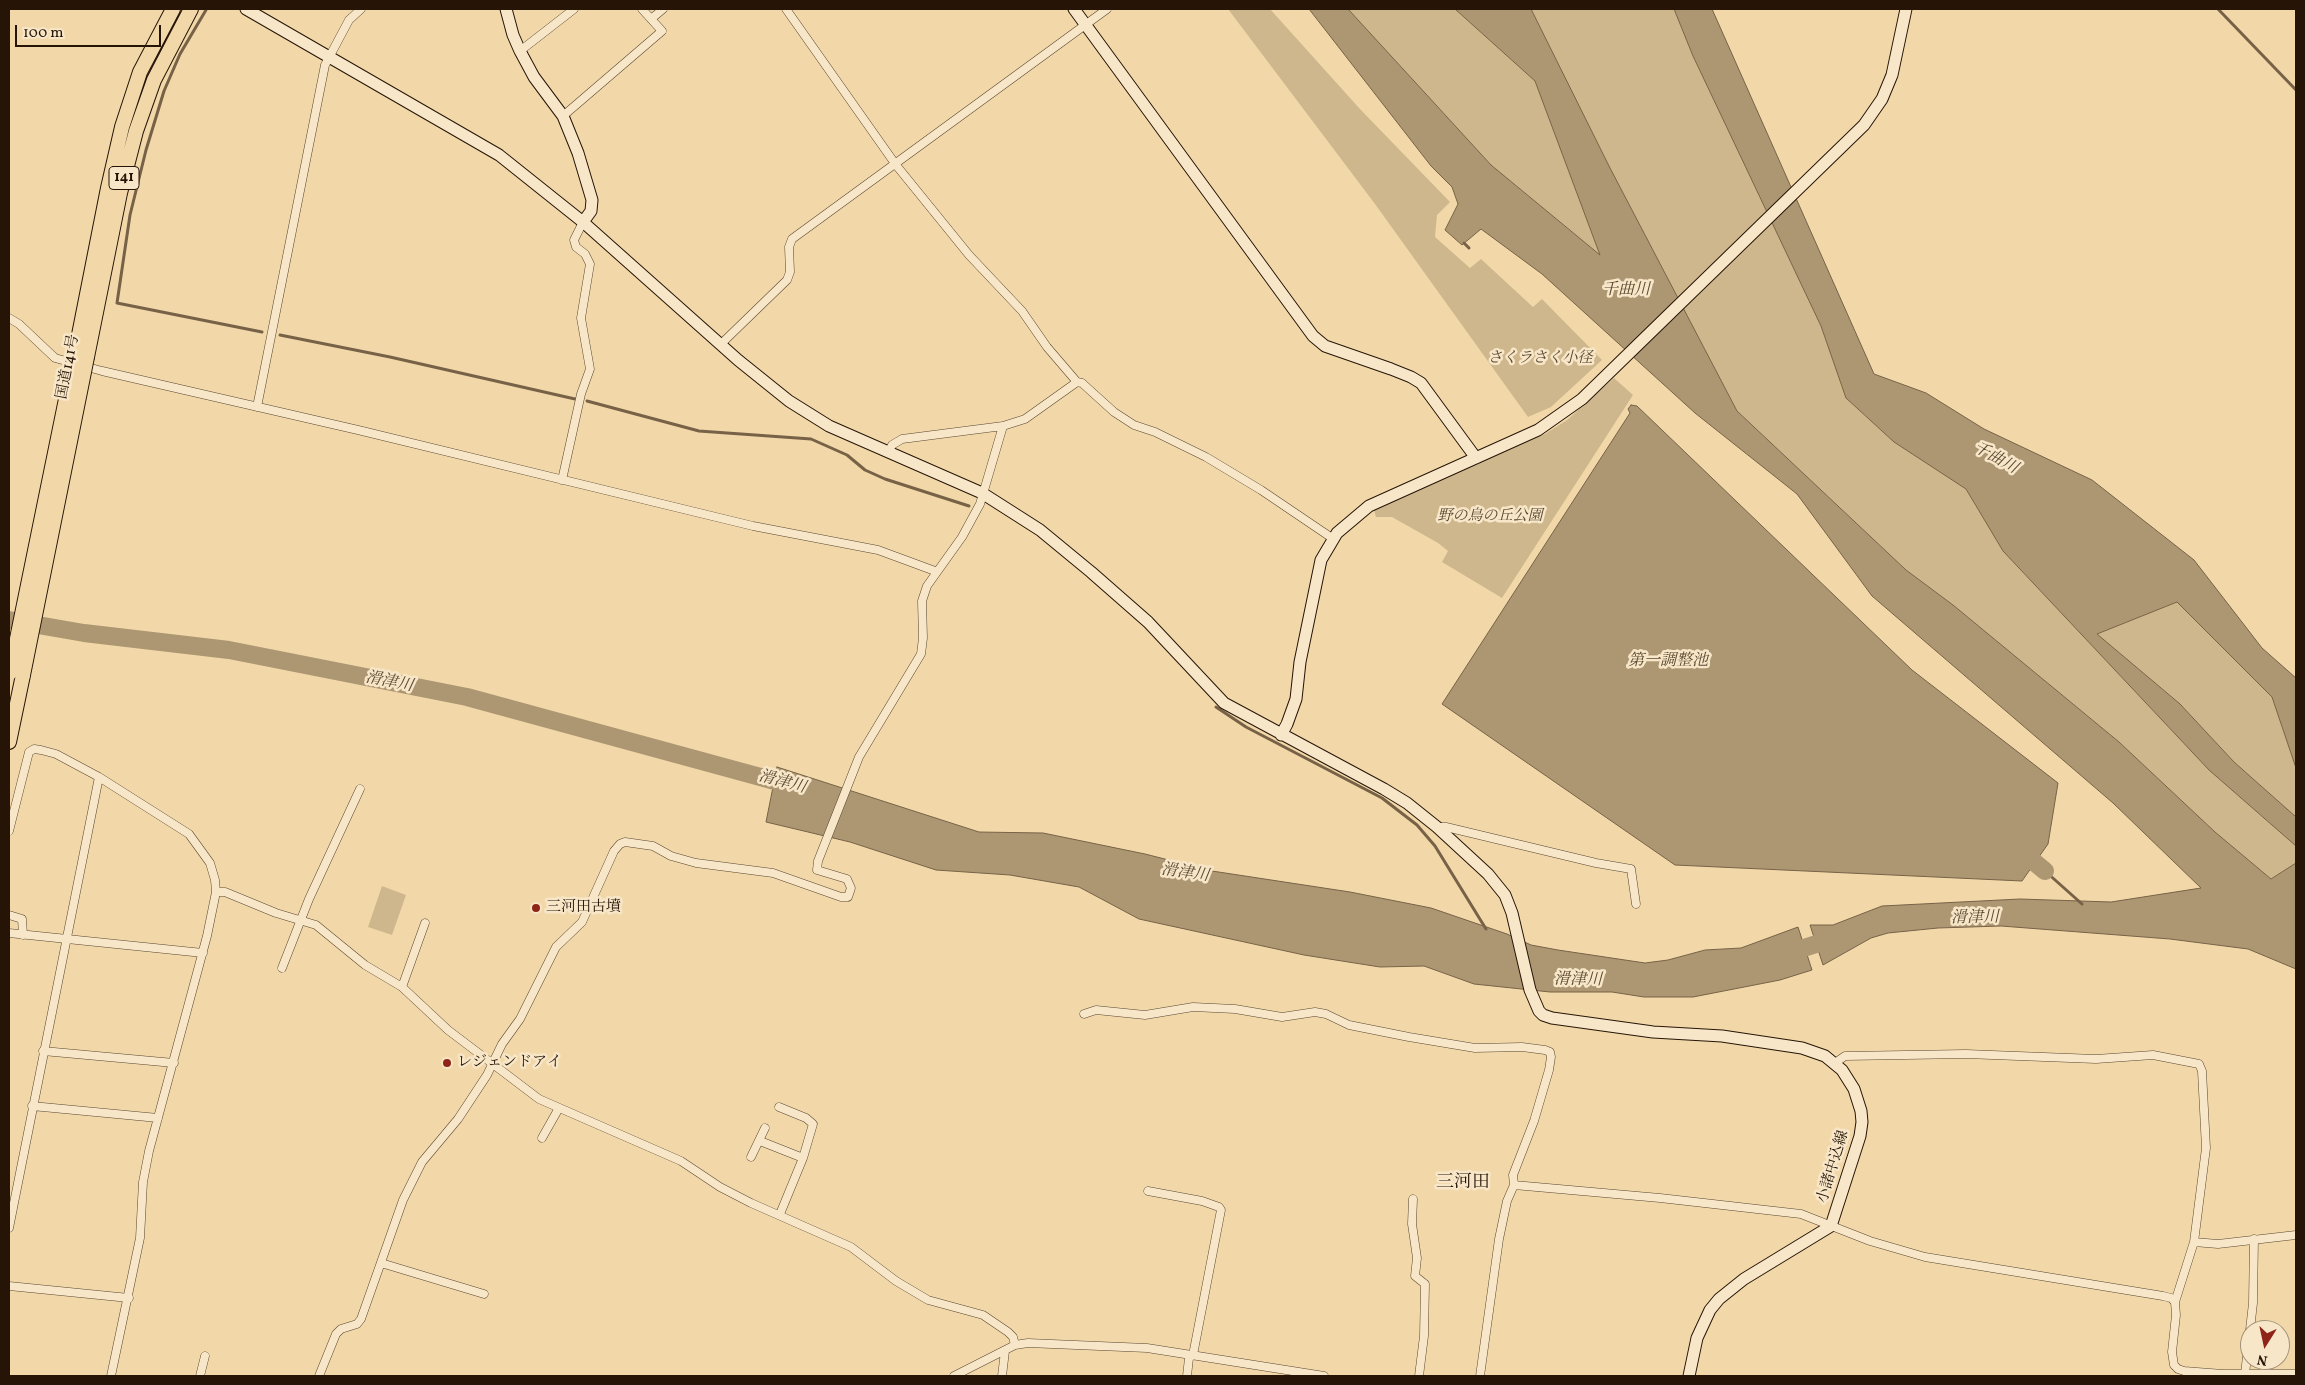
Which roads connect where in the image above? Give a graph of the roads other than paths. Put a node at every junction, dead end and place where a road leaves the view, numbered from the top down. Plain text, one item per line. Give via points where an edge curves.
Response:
1 (173, 9) edge
2 (191, 9) edge
3 (246, 9) edge
4 (361, 9) edge
5 (506, 9) edge
6 (574, 9) edge
7 (642, 9) edge
8 (663, 9) edge
9 (786, 9) edge
10 (1074, 9) edge
11 (1107, 9) edge
12 (1906, 9) edge
13 (651, 19) junction
14 (1085, 25) junction
15 (520, 51) junction
16 (328, 56) junction
17 (564, 116) junction
18 (896, 165) junction
19 (583, 222) junction
20 (9, 318) edge
21 (721, 344) junction
22 (81, 356) junction
23 (1077, 382) junction
24 (257, 407) junction
25 (1003, 426) junction
26 (889, 451) junction
27 (1476, 458) junction
28 (562, 480) junction
29 (982, 493) junction
30 (1332, 538) junction
31 (935, 571) junction
32 (14, 676) edge
33 (1281, 735) junction
34 (9, 742) edge
35 (99, 777) junction
36 (360, 789) dead end
37 (1437, 827) junction
38 (9, 831) edge
39 (216, 892) junction
40 (1636, 904) dead end
41 (9, 915) edge
42 (301, 919) junction
43 (425, 923) dead end
44 (9, 933) edge
45 (24, 935) junction
46 (66, 938) junction
47 (203, 953) junction
48 (282, 968) dead end
49 (402, 987) junction
50 (1084, 1014) dead end
51 (43, 1051) junction
52 (174, 1063) junction
53 (1835, 1063) junction
54 (492, 1064) junction
55 (32, 1106) junction
56 (779, 1107) dead end
57 (559, 1108) junction
58 (158, 1118) junction
59 (765, 1128) dead end
60 (542, 1138) dead end
61 (760, 1141) junction
62 (751, 1157) dead end
63 (803, 1158) junction
64 (1514, 1185) junction
65 (1148, 1191) dead end
66 (1413, 1200) dead end
67 (780, 1214) junction
68 (1831, 1226) junction
69 (9, 1228) edge
70 (2296, 1235) edge
71 (2254, 1239) junction
72 (2194, 1242) junction
73 (381, 1263) junction
74 (9, 1286) edge
75 (484, 1294) dead end
76 (129, 1298) junction
77 (2175, 1302) junction
78 (1015, 1344) junction
79 (1005, 1351) junction
80 (1193, 1355) junction
81 (205, 1356) dead end
82 (2296, 1374) edge
83 (2248, 1375) edge
84 (111, 1376) edge
85 (200, 1376) edge
86 (319, 1376) edge
87 (954, 1376) edge
88 (1002, 1376) edge
89 (1187, 1376) edge
90 (1324, 1376) edge
91 (1419, 1376) edge
92 (1480, 1376) edge
93 (1688, 1376) edge

1 - 22 highway, 国道141号 / 141 via 140,72 122,127
2 - 22 highway, 国道141号 / 141 via 154,80 136,130
3 - 16 main road
4 - 16 street via 349,20
5 - 15 main road
6 - 15 street
7 - 13 street
8 - 13 street
9 - 18 street
10 - 14 main road
11 - 14 street
12 - 27 main road via 1896,60 1882,99 1864,124 1582,399 1554,420
13 - 17 street via 662,31
14 - 18 street
14 - 27 main road via 1313,336 1325,346 1391,368 1421,383
15 - 17 main road via 534,77
16 - 19 main road via 499,155
16 - 24 street
17 - 19 main road via 592,200 591,211
18 - 21 street via 792,239 787,280
18 - 23 street via 969,255 1022,310 1047,347
19 - 21 main road
19 - 28 street via 574,240 590,264 582,318 590,369 581,394
20 - 24 street via 55,358
21 - 26 main road via 810,415
22 - 32 highway, 国道141号 / 141, bridge
23 - 25 street via 1025,419
23 - 30 street via 1134,425 1206,457
24 - 28 street
25 - 26 street via 902,439
25 - 29 street
26 - 29 main road
27 - 30 main road via 1369,506
28 - 31 street via 753,526 883,552
29 - 31 street via 980,504 962,537
29 - 33 main road via 1040,530 1091,572 1148,622 1224,703
30 - 33 main road via 1315,582 1296,698
31 - 54 street via 924,593 921,654 859,757 818,861 817,870 847,879 851,888 848,897 773,873 696,863 670,856 653,846 620,844 582,922 556,947 520,1019
32 - 34 highway, 国道141号 / 141
33 - 37 main road via 1384,789
35 - 38 street via 56,754 31,750 24,764
35 - 39 street via 189,834 210,863
35 - 46 street
36 - 42 street
37 - 40 street via 1631,869
37 - 53 main road, 小諸中込線 via 1493,880 1509,904 1530,990 1543,1015 1653,1032 1722,1036 1802,1048
39 - 42 street via 225,892 276,913
39 - 47 street
41 - 45 street via 22,918
42 - 48 street
42 - 49 street via 316,925 364,965
43 - 49 street
44 - 45 street
45 - 46 street
46 - 47 street
46 - 51 street
47 - 52 street
49 - 54 street via 448,1030
50 - 64 street via 1096,1010 1145,1015 1193,1007 1288,1017 1315,1012 1349,1025 1475,1048 1545,1050 1551,1057 1549,1070 1513,1175
51 - 52 street
51 - 55 street
52 - 58 street
53 - 68 main road, 小諸中込線 via 1854,1089 1862,1122
53 - 72 street via 1845,1056 1966,1054 2096,1059 2154,1055 2196,1062 2202,1071 2206,1148
54 - 57 street via 540,1099
54 - 73 street via 458,1119 422,1162 402,1200
55 - 58 street
55 - 69 street
56 - 63 street via 813,1124
57 - 60 street
57 - 67 street via 680,1162 720,1188
58 - 76 street via 143,1182 140,1238
59 - 61 street
61 - 62 street
61 - 63 street
63 - 67 street
64 - 68 street via 1801,1214
64 - 92 street via 1499,1239
65 - 80 street via 1202,1201 1220,1210
66 - 91 street via 1415,1276 1425,1284
67 - 78 street via 850,1247 928,1300 992,1320 1013,1337
68 - 77 street via 1925,1257 2163,1296
68 - 93 main road, 小諸中込線 via 1744,1279 1719,1299 1697,1338
70 - 71 street
71 - 72 street via 2218,1244
71 - 83 street
72 - 77 street
73 - 75 street
73 - 86 street via 361,1319 336,1334
74 - 76 street
76 - 84 street
77 - 83 street via 2172,1352 2178,1369
78 - 79 street
78 - 80 street via 1147,1348
79 - 87 street
79 - 88 street
80 - 89 street via 1189,1358
80 - 90 street
81 - 85 street
82 - 83 street

